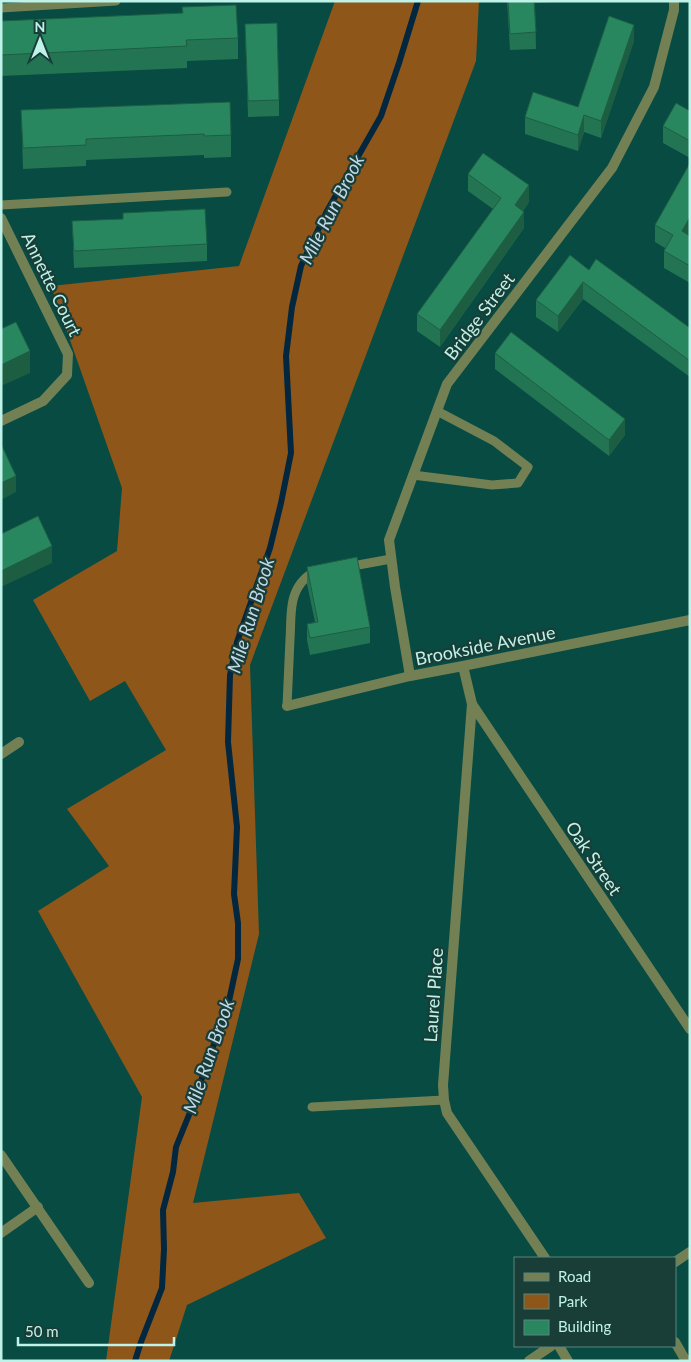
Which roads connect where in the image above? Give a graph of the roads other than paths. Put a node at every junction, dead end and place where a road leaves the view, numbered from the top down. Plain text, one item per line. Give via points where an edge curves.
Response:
1 (116, 1) edge
2 (674, 1) edge
3 (1, 8) edge
4 (227, 192) dead end
5 (1, 205) edge
6 (1, 218) edge
7 (437, 411) junction
8 (1, 421) edge
9 (413, 475) junction
10 (391, 559) junction
11 (690, 620) edge
12 (463, 666) junction
13 (410, 676) junction
14 (472, 704) junction
15 (287, 706) joint
16 (19, 742) dead end
17 (1, 754) edge
18 (690, 1029) edge
19 (444, 1100) junction
20 (312, 1107) dead end
21 (1, 1155) edge
22 (38, 1207) junction
23 (1, 1233) edge
24 (690, 1252) edge
25 (544, 1257) edge
26 (676, 1261) edge
27 (89, 1282) dead end
28 (676, 1344) edge
29 (550, 1347) edge
30 (560, 1347) edge
31 (529, 1361) edge
32 (568, 1361) edge
33 (686, 1361) edge

1 - 3 lane
2 - 7 street, Bridge Street via 654,87 612,168 447,384
4 - 5 lane
6 - 8 street, Annette Court via 68,354 67,375 43,401
7 - 9 street, Bridge Street
7 - 9 lane via 494,441 528,467 518,483 492,485
9 - 10 street, Bridge Street via 389,540
10 - 13 street, Bridge Street
10 - 15 lane via 312,573 303,580 293,600
11 - 12 street, Brookside Avenue
12 - 13 street, Brookside Avenue
12 - 14 street
13 - 15 street, Brookside Avenue
14 - 18 street, Oak Street
14 - 19 street, Laurel Place
16 - 17 street
19 - 20 lane
19 - 25 street, Laurel Place via 447,1113
21 - 22 street
22 - 23 street
22 - 27 street
24 - 26 street
28 - 33 street
29 - 31 street
30 - 32 street

